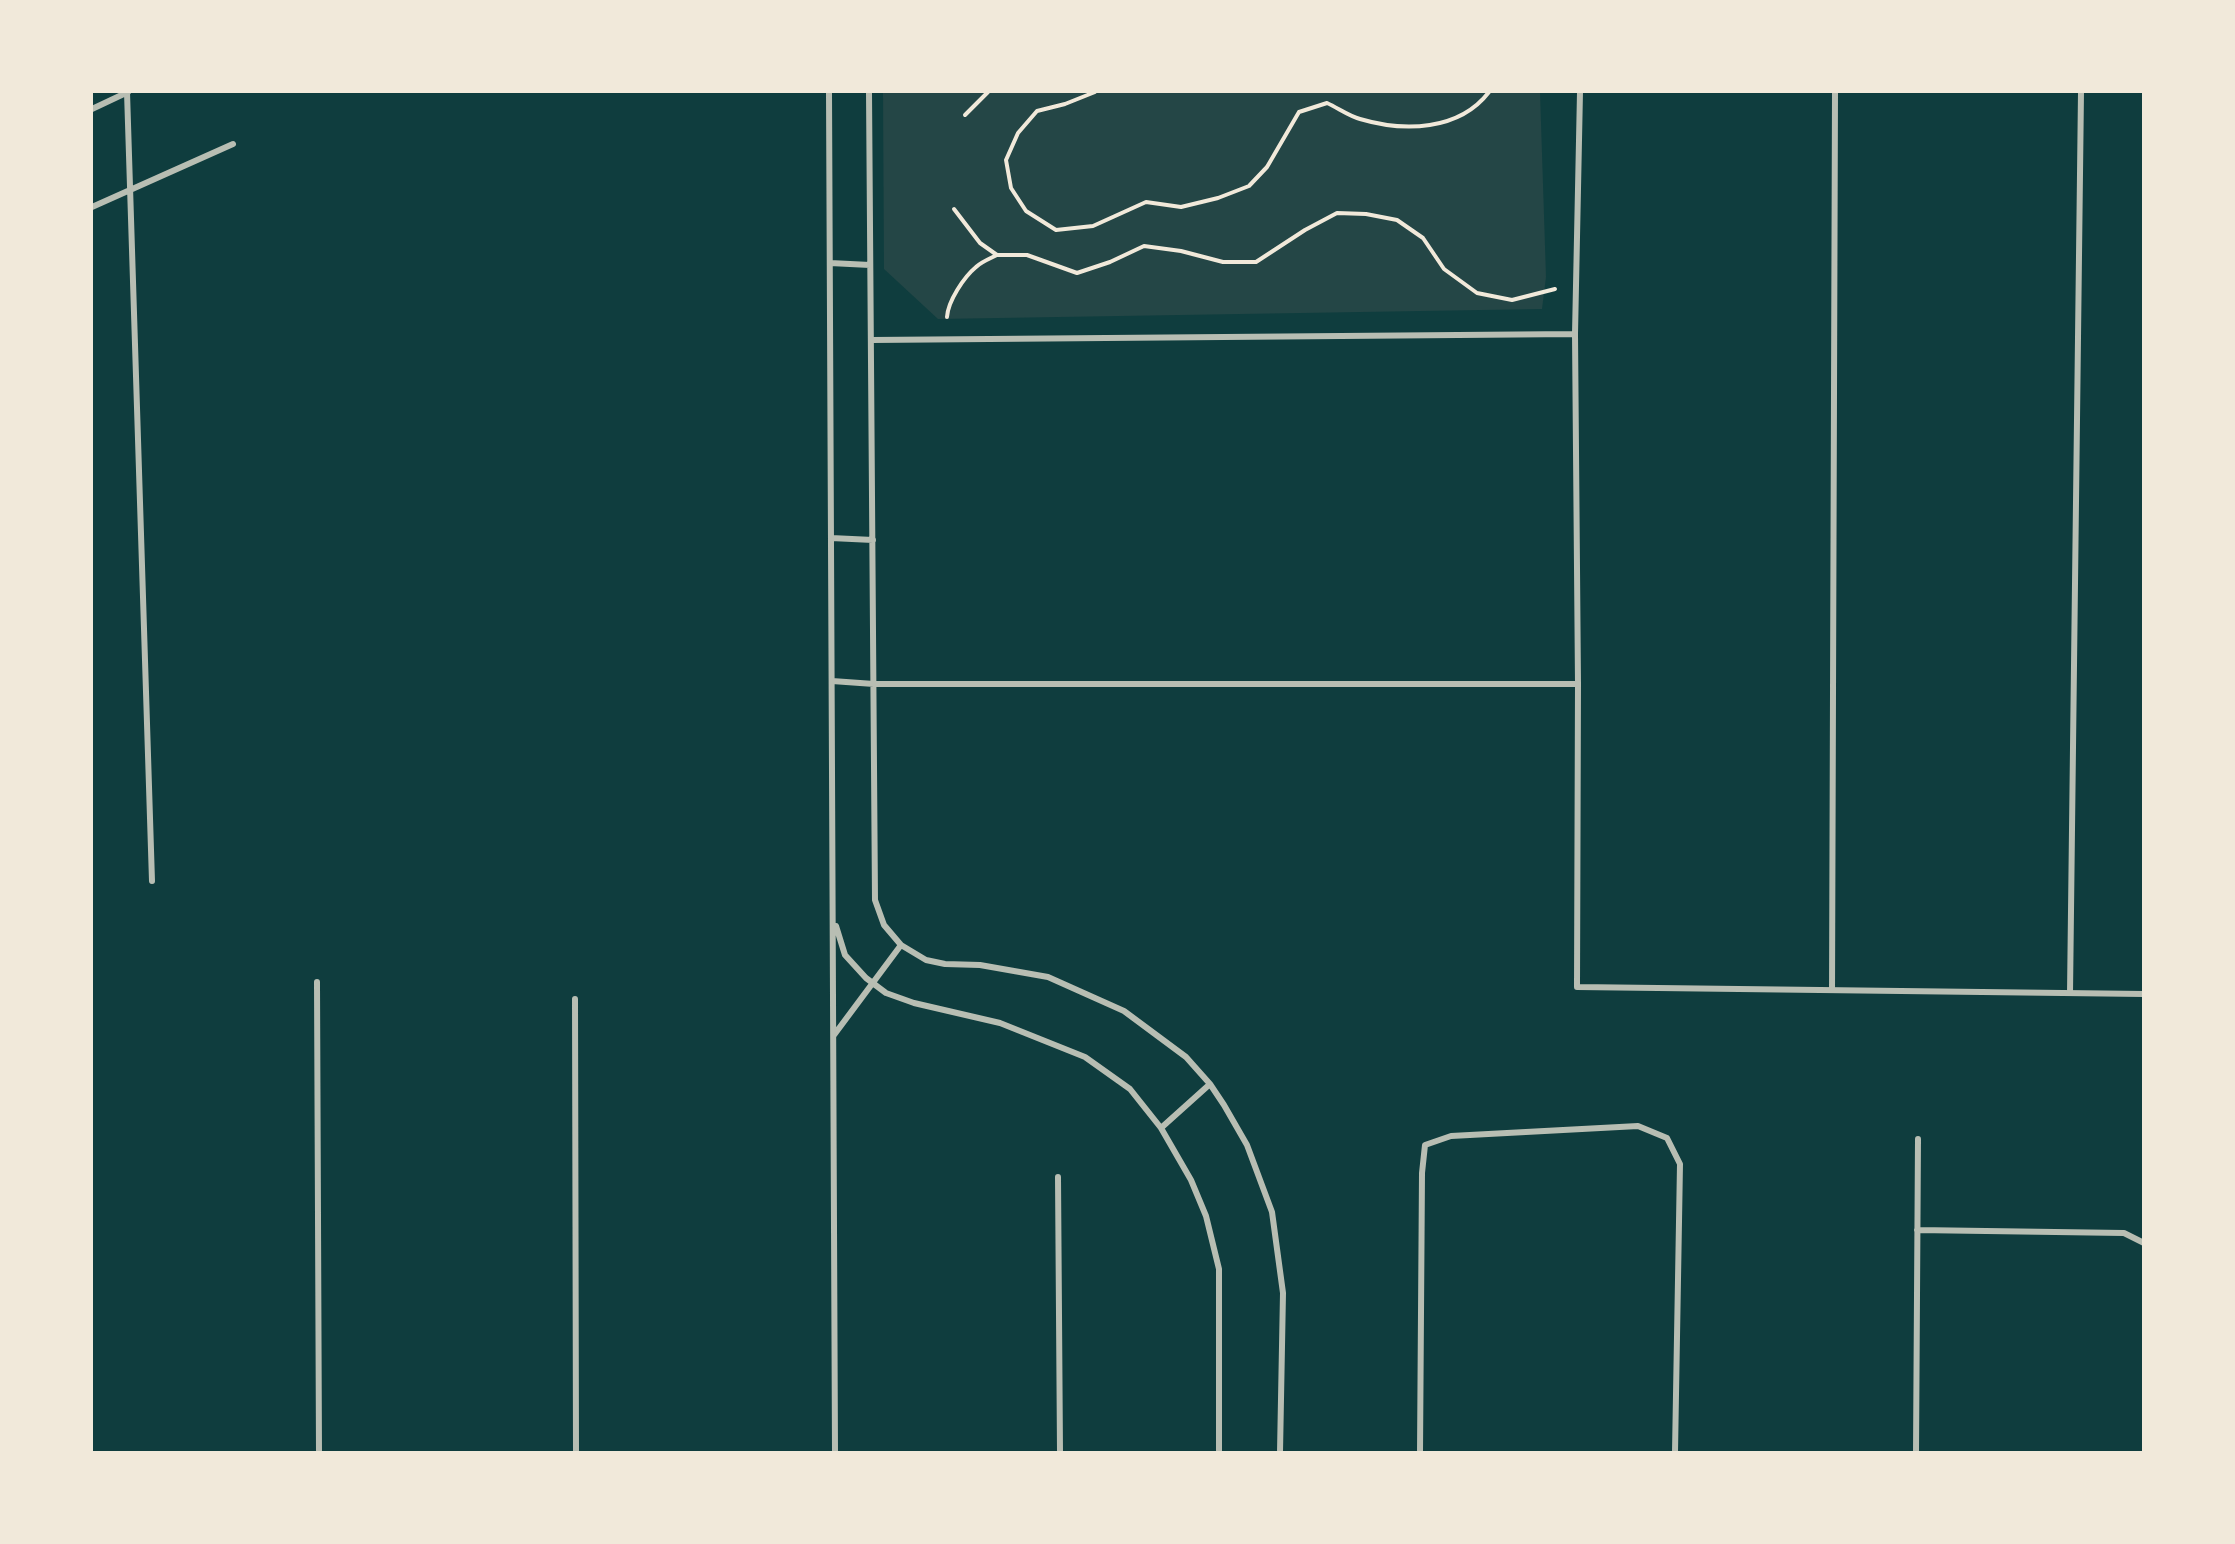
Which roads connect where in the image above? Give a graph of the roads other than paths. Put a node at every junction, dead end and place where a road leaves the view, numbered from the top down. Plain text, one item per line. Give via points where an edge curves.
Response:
1 (128, 92) edge
2 (829, 92) edge
3 (869, 92) edge
4 (1580, 92) edge
5 (1835, 92) edge
6 (2081, 92) edge
7 (92, 109) edge
8 (233, 144) dead end
9 (130, 190) junction
10 (92, 207) edge
11 (830, 263) junction
12 (870, 265) junction
13 (1575, 334) junction
14 (872, 340) junction
15 (831, 538) junction
16 (873, 540) junction
17 (832, 681) junction
18 (874, 684) junction
19 (1578, 684) junction
20 (152, 881) dead end
21 (833, 905) junction
22 (901, 945) junction
23 (317, 982) dead end
24 (873, 983) junction
25 (1832, 990) junction
26 (2070, 993) junction
27 (2144, 994) edge
28 (575, 999) dead end
29 (833, 1035) junction
30 (1210, 1084) junction
31 (1161, 1128) junction
32 (1918, 1139) dead end
33 (1058, 1177) dead end
34 (1917, 1230) junction
35 (2144, 1243) edge
36 (319, 1452) edge
37 (576, 1452) edge
38 (835, 1452) edge
39 (1060, 1452) edge
40 (1219, 1452) edge
41 (1280, 1452) edge
42 (1420, 1452) edge
43 (1675, 1452) edge
44 (1916, 1452) edge

1 - 7 street
1 - 9 street
2 - 11 street
3 - 12 street
4 - 13 street
5 - 25 street
6 - 26 street
8 - 9 street
9 - 10 street
9 - 20 street
11 - 12 street
11 - 15 street
12 - 14 street
13 - 14 street
13 - 19 street
14 - 16 street
15 - 16 street
15 - 17 street
16 - 18 street
17 - 18 street
17 - 21 street
18 - 19 street
18 - 22 street via 875,900 884,925
19 - 25 street via 1577,987
21 - 24 street via 845,955
21 - 29 street
22 - 24 street
22 - 30 street via 926,960 1048,977 1113,1006 1186,1057
23 - 36 street
24 - 29 street
24 - 31 street via 886,993 914,1003 1000,1023 1085,1057 1130,1089
25 - 26 street
26 - 27 street
28 - 37 street
29 - 38 street
30 - 31 street
30 - 41 street via 1247,1145 1272,1212 1283,1293
31 - 40 street via 1206,1216 1219,1269
32 - 34 street
33 - 39 street
34 - 35 street via 2124,1233
34 - 44 street
42 - 43 street via 1425,1144 1451,1136 1638,1126 1667,1138 1680,1164

